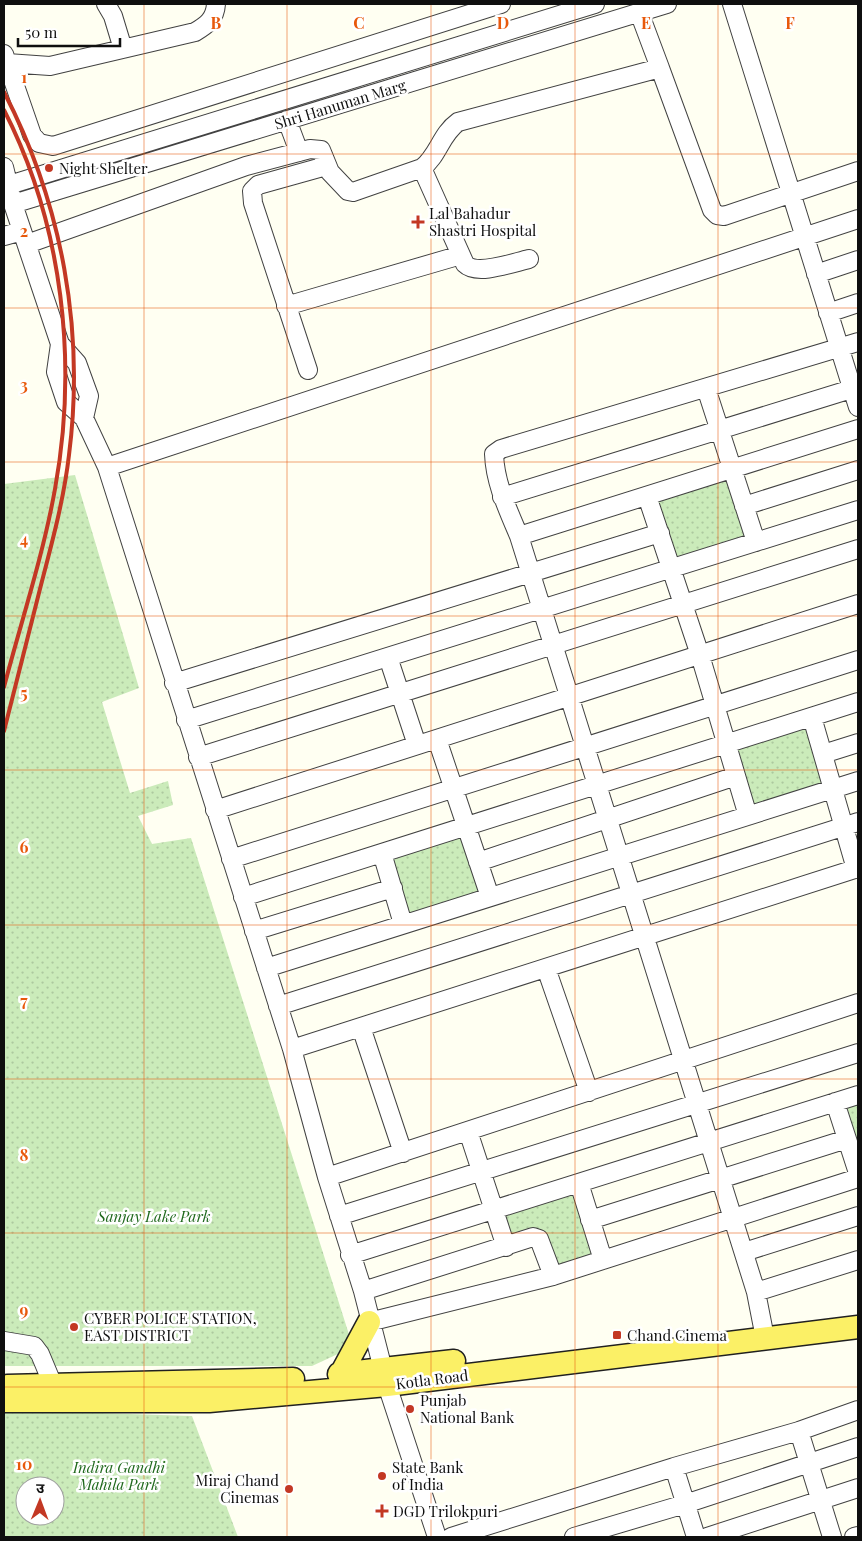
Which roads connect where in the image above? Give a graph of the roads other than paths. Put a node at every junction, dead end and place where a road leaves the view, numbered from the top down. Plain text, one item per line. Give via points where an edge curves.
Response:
1 (106, 4) edge
2 (216, 4) edge
3 (501, 4) edge
4 (595, 4) edge
5 (667, 4) edge
6 (732, 4) edge
7 (454, 11) edge
8 (639, 12) junction
9 (123, 49) junction
10 (5, 58) edge
11 (660, 68) junction
12 (287, 120) junction
13 (299, 152) junction
14 (326, 166) junction
15 (4, 168) edge
16 (422, 168) junction
17 (858, 171) edge
18 (9, 185) junction
19 (790, 193) junction
20 (13, 204) junction
21 (858, 219) edge
22 (4, 236) edge
23 (24, 237) junction
24 (804, 237) junction
25 (461, 255) junction
26 (528, 259) dead end
27 (858, 260) edge
28 (816, 274) junction
29 (858, 303) edge
30 (286, 306) junction
31 (828, 313) junction
32 (858, 342) edge
33 (840, 348) junction
34 (308, 370) dead end
35 (706, 388) junction
36 (855, 388) edge
37 (858, 407) edge
38 (858, 429) edge
39 (720, 430) junction
40 (107, 468) junction
41 (732, 469) junction
42 (858, 470) edge
43 (502, 496) junction
44 (647, 496) junction
45 (744, 506) junction
46 (858, 510) edge
47 (660, 533) junction
48 (520, 536) junction
49 (756, 542) junction
50 (858, 549) edge
51 (671, 569) junction
52 (531, 574) junction
53 (683, 604) junction
54 (858, 604) edge
55 (542, 609) junction
56 (554, 645) junction
57 (700, 655) junction
58 (388, 657) junction
59 (858, 660) edge
60 (174, 683) junction
61 (400, 694) junction
62 (570, 696) junction
63 (858, 702) edge
64 (715, 706) junction
65 (812, 717) junction
66 (186, 720) junction
67 (437, 739) junction
68 (858, 743) edge
69 (726, 744) junction
70 (417, 745) junction
71 (585, 746) junction
72 (823, 754) junction
73 (198, 757) junction
74 (736, 776) junction
75 (858, 781) edge
76 (597, 785) junction
77 (454, 788) junction
78 (833, 789) junction
79 (215, 810) junction
80 (748, 816) junction
81 (608, 819) junction
82 (851, 824) edge
83 (466, 826) junction
84 (382, 853) junction
85 (620, 856) junction
86 (230, 859) junction
87 (478, 862) junction
88 (857, 868) edge
89 (392, 888) junction
90 (632, 894) junction
91 (243, 897) junction
92 (490, 897) junction
93 (403, 924) junction
94 (254, 931) junction
95 (645, 936) junction
96 (266, 968) junction
97 (546, 968) junction
98 (858, 1004) edge
99 (278, 1006) junction
100 (361, 1027) junction
101 (292, 1049) junction
102 (858, 1054) edge
103 (684, 1061) junction
104 (589, 1092) junction
105 (858, 1095) edge
106 (835, 1102) junction
107 (697, 1104) junction
108 (468, 1131) junction
109 (847, 1140) junction
110 (709, 1142) junction
111 (403, 1153) junction
112 (482, 1172) junction
113 (858, 1173) edge
114 (327, 1177) junction
115 (858, 1178) edge
116 (721, 1179) junction
117 (579, 1183) junction
118 (494, 1210) junction
119 (339, 1216) junction
120 (858, 1216) edge
121 (733, 1218) junction
122 (590, 1220) junction
123 (506, 1247) junction
124 (744, 1252) junction
125 (350, 1255) junction
126 (602, 1260) junction
127 (858, 1260) edge
128 (553, 1276) junction
129 (363, 1291) junction
130 (756, 1292) junction
131 (858, 1311) edge
132 (369, 1322) junction
133 (858, 1327) edge
134 (764, 1331) junction
135 (4, 1341) edge
136 (341, 1374) junction
137 (385, 1377) junction
138 (53, 1385) junction
139 (4, 1386) edge
140 (4, 1401) edge
141 (858, 1410) edge
142 (799, 1431) junction
143 (858, 1447) edge
144 (808, 1462) junction
145 (674, 1467) junction
146 (858, 1488) edge
147 (821, 1500) junction
148 (685, 1504) junction
149 (858, 1536) edge
150 (437, 1537) edge
151 (451, 1537) edge
152 (574, 1537) edge
153 (696, 1537) edge
154 (707, 1537) edge
155 (832, 1537) edge
156 (854, 1537) edge

1 - 9 street
2 - 9 street via 212,20 194,32
3 - 7 street
4 - 18 street, Shri Hanuman Marg
5 - 8 street, Shri Hanuman Marg
6 - 19 street
7 - 10 street via 53,146 39,143 32,135
8 - 11 street
8 - 12 street, Shri Hanuman Marg
9 - 10 street via 50,66
11 - 16 street via 458,122 447,131
11 - 19 street via 712,210 717,215 724,216
12 - 13 street
12 - 20 street, Shri Hanuman Marg
13 - 14 street via 321,150
13 - 23 street
14 - 16 street via 348,191 353,192
14 - 30 street via 258,185 252,191
15 - 18 street
16 - 25 street
17 - 19 street
18 - 20 street
19 - 24 street
20 - 23 street
21 - 24 street
22 - 23 street
23 - 40 street via 60,344 56,372 66,402 84,418
24 - 28 street
24 - 40 street
25 - 26 street via 470,269 479,270
25 - 30 street
27 - 28 street
28 - 31 street
29 - 31 street
30 - 34 street
31 - 33 street
32 - 33 street
33 - 35 street
33 - 36 street
35 - 39 street
35 - 43 street via 502,449 494,454
36 - 37 street
36 - 39 street
38 - 41 street
39 - 41 street
39 - 43 street
40 - 60 street
41 - 44 street
41 - 45 street
42 - 45 street
43 - 48 street
44 - 47 street
44 - 48 street
45 - 49 street
46 - 49 street
47 - 51 street
47 - 52 street
48 - 52 street
49 - 51 street
50 - 53 street
51 - 53 street
51 - 55 street
52 - 55 street
52 - 60 street
53 - 56 street
53 - 57 street
54 - 57 street
55 - 56 street
55 - 58 street
56 - 61 street
56 - 62 street
57 - 62 street
57 - 64 street
58 - 61 street
58 - 66 street
59 - 64 street
60 - 66 street
61 - 70 street
61 - 73 street
62 - 67 street
62 - 71 street
63 - 65 street
64 - 69 street
64 - 71 street
65 - 69 street
65 - 72 street
66 - 73 street
67 - 70 street
67 - 77 street
68 - 72 street
69 - 74 street
69 - 76 street
70 - 79 street
71 - 76 street
71 - 77 street
72 - 78 street
73 - 79 street
74 - 80 street
74 - 81 street
75 - 78 street
76 - 81 street
76 - 83 street
77 - 83 street
77 - 86 street
78 - 80 street
78 - 82 street
79 - 86 street
80 - 85 street
81 - 85 street
81 - 87 street
82 - 88 street
82 - 90 street
83 - 84 street
83 - 87 street
84 - 89 street
84 - 91 street
85 - 90 street
85 - 92 street
86 - 91 street
87 - 92 street
88 - 95 street
89 - 93 street
89 - 94 street
90 - 95 street
90 - 99 street
91 - 94 street
92 - 93 street
93 - 96 street
94 - 96 street
95 - 97 street
95 - 103 street
96 - 99 street
97 - 100 street
97 - 104 street
98 - 103 street
99 - 101 street
100 - 101 street
100 - 111 street
101 - 114 street
102 - 107 street
103 - 104 street
103 - 107 street
104 - 108 street
105 - 106 street
106 - 109 street
106 - 110 street
107 - 110 street
107 - 112 street
108 - 111 street
108 - 112 street
109 - 113 street
109 - 116 street
110 - 116 street
110 - 117 street
111 - 114 street
112 - 118 street
112 - 119 street
114 - 119 street
115 - 121 street
116 - 121 street
116 - 122 street
117 - 118 street
117 - 122 street
118 - 123 street
118 - 125 street
119 - 125 street
120 - 124 street
121 - 124 street
121 - 126 street
122 - 126 street
123 - 128 street via 533,1237 539,1239
123 - 129 street
124 - 130 street
125 - 129 street
126 - 128 street
127 - 130 street
128 - 132 street
129 - 132 street
130 - 134 street
131 - 134 main road, Kotla Road
132 - 136 main road
132 - 137 street
133 - 134 main road, Kotla Road
134 - 137 main road, Kotla Road
135 - 138 street via 34,1346
136 - 137 main road, Kotla Road
136 - 138 main road, Kotla Road via 232,1382
137 - 140 main road, Kotla Road via 209,1402
137 - 150 street
138 - 139 main road, Kotla Road
141 - 142 street
142 - 144 street
142 - 145 street
143 - 144 street
144 - 147 street
144 - 148 street
145 - 148 street
145 - 151 street
146 - 147 street
147 - 154 street
147 - 155 street
148 - 152 street
148 - 153 street
149 - 156 street

